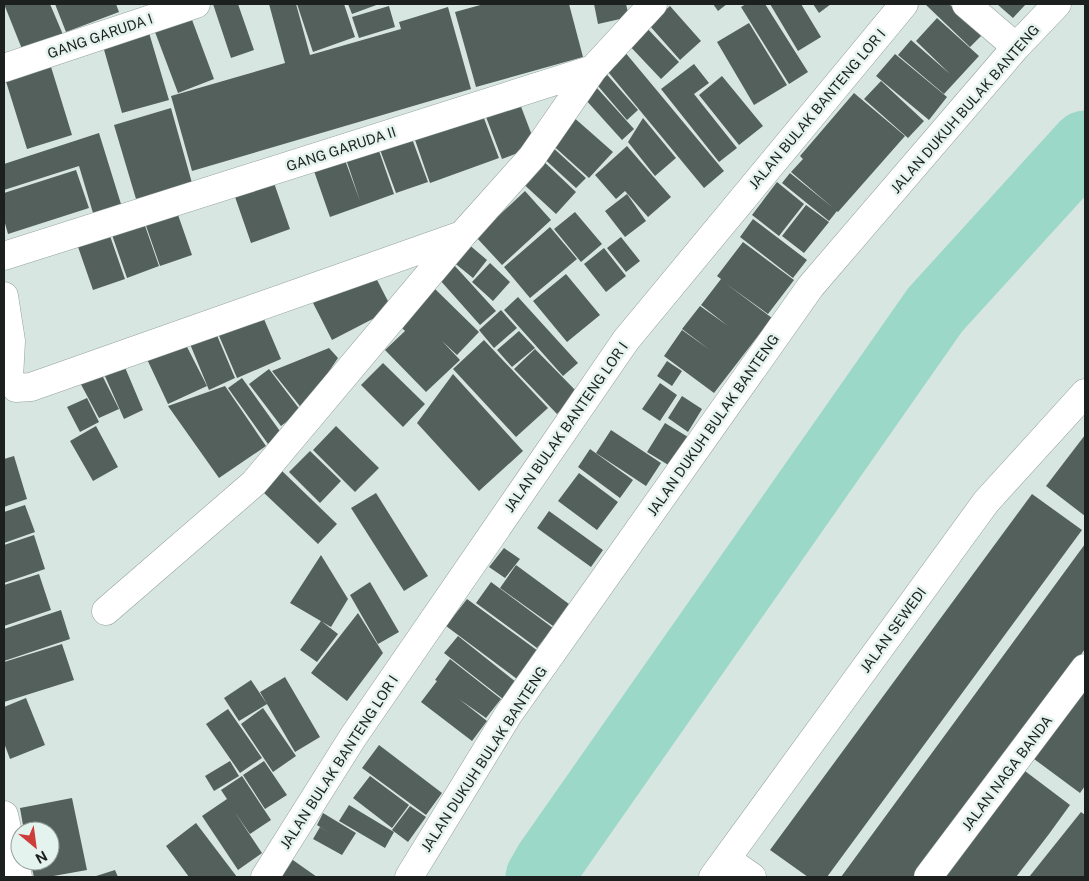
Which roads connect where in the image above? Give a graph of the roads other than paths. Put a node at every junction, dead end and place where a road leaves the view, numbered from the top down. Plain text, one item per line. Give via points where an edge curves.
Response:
1 (196, 4) edge
2 (653, 4) edge
3 (904, 4) edge
4 (966, 4) edge
5 (1057, 4) edge
6 (1016, 47) junction
7 (4, 68) edge
8 (593, 69) junction
9 (463, 234) junction
10 (4, 256) edge
11 (4, 296) edge
12 (7, 342) edge
13 (1085, 393) edge
14 (106, 611) dead end
15 (1085, 668) edge
16 (4, 815) edge
17 (719, 868) edge
18 (18, 877) edge
19 (265, 877) edge
20 (409, 877) edge
21 (752, 877) edge
22 (928, 877) edge

1 - 7 street, GANG GARUDA I
2 - 8 street, GANG GARUDA II
3 - 19 street, JALAN BULAK BANTENG LOR I via 626,340 353,737
4 - 6 street
5 - 6 street, JALAN DUKUH BULAK BANTENG
6 - 20 street, JALAN DUKUH BULAK BANTENG via 811,286 508,716
8 - 9 street via 532,156
8 - 10 street, GANG GARUDA II
9 - 12 street via 31,387 16,388 8,378
9 - 14 street via 254,483
11 - 12 street
13 - 17 street, JALAN SEWEDI via 986,502
15 - 22 street, JALAN NAGA BANDA
16 - 18 street
17 - 21 street

